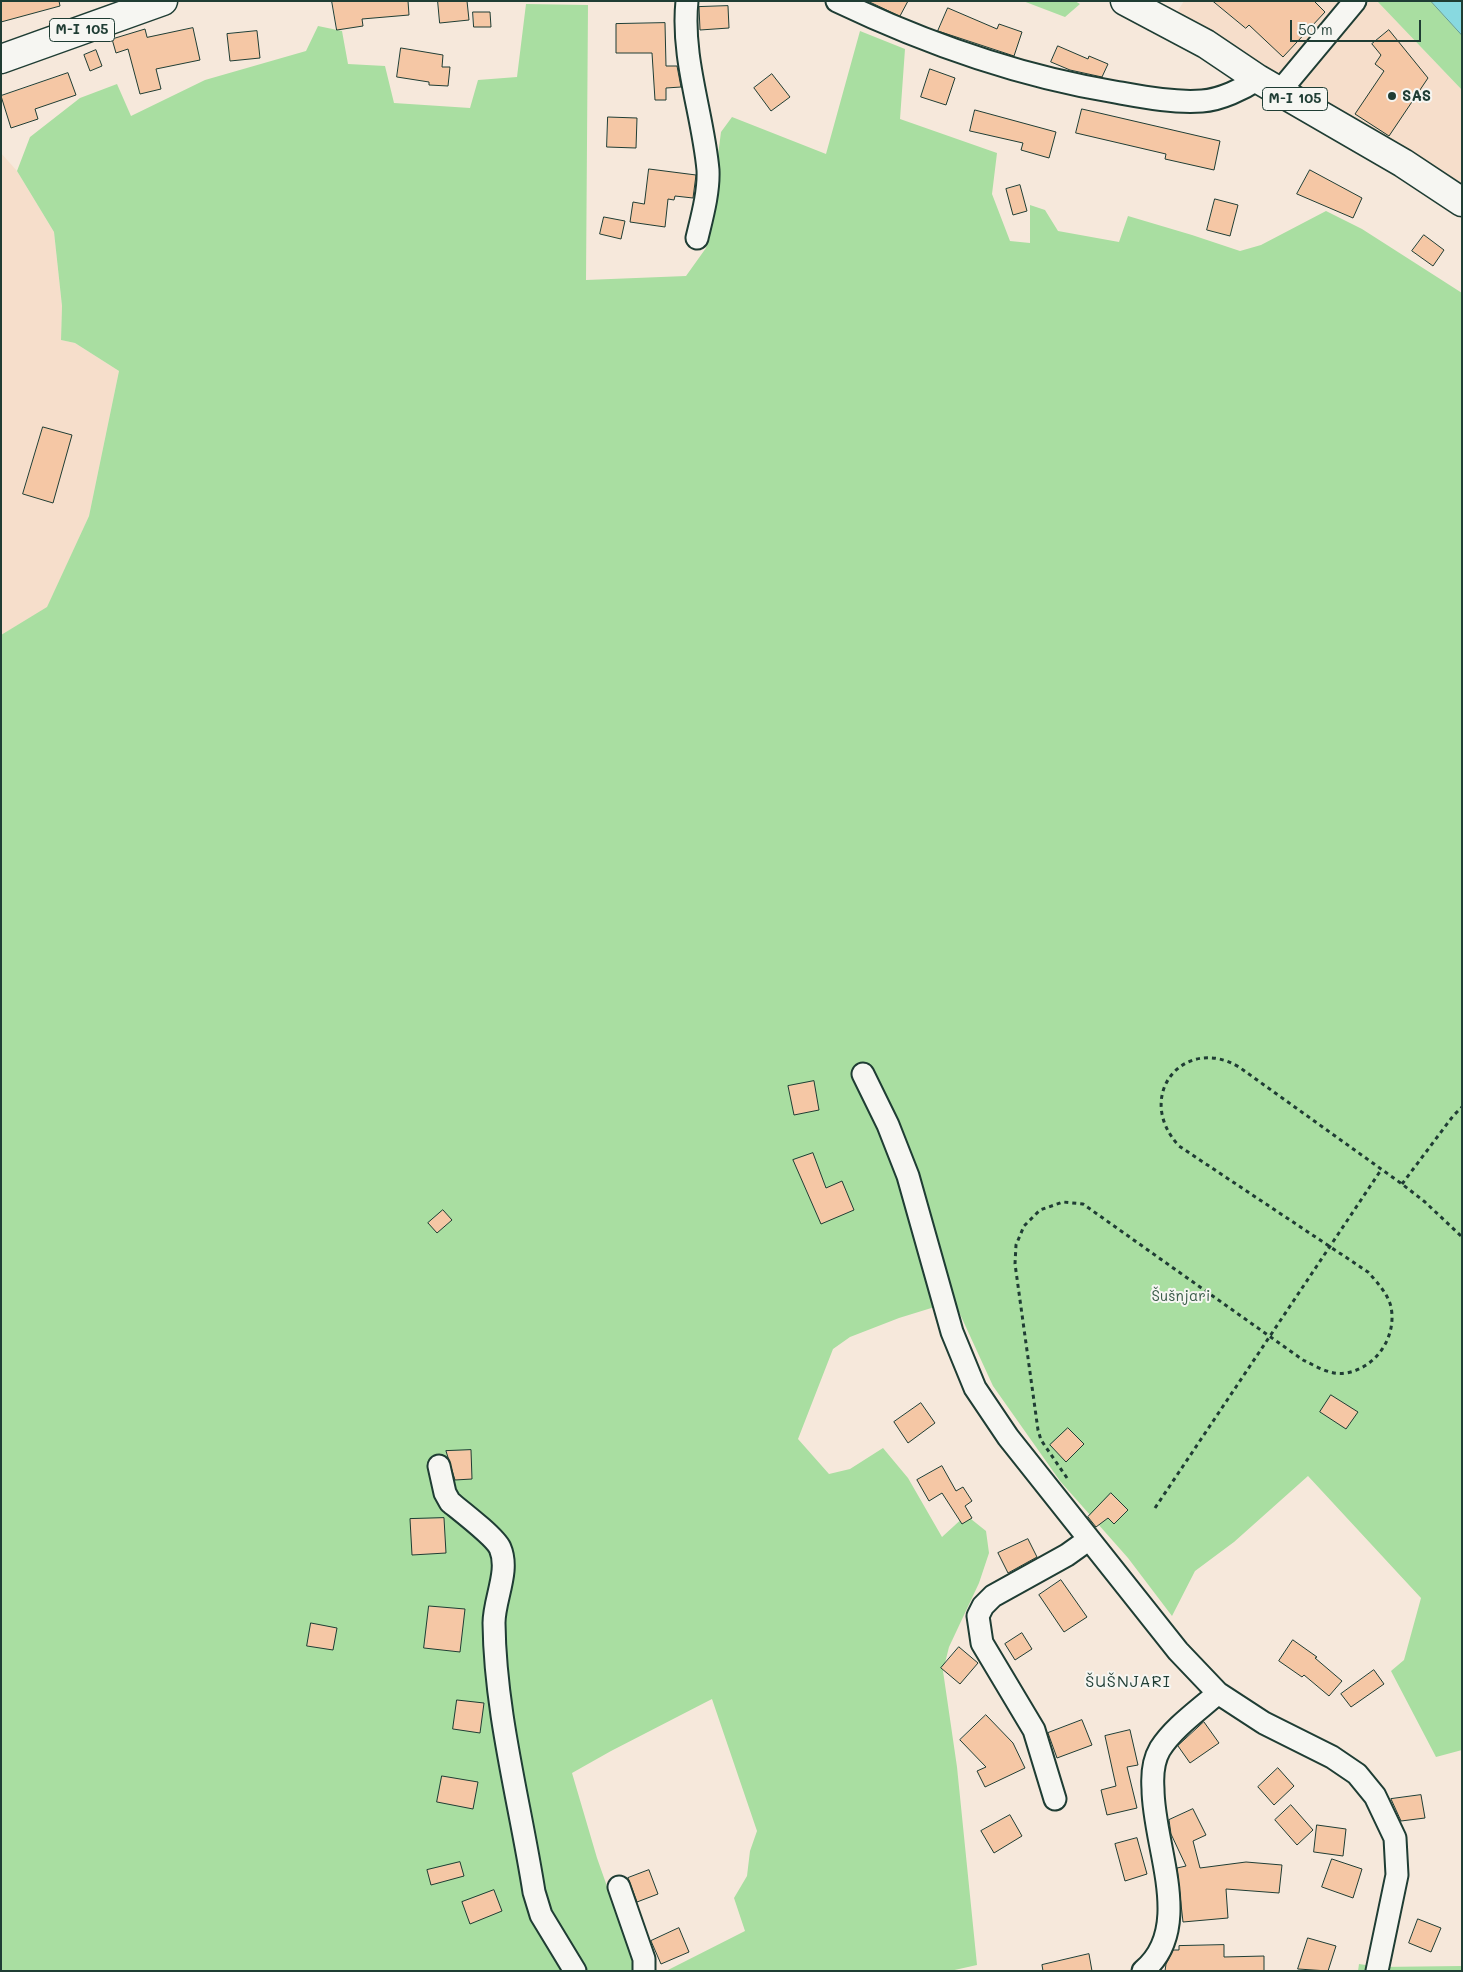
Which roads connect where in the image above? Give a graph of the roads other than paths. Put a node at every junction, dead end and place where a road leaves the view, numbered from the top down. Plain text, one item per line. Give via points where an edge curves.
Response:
1 (163, 1) edge
2 (687, 1) edge
3 (837, 1) edge
4 (1125, 1) edge
5 (1355, 1) edge
6 (1, 59) edge
7 (1269, 85) junction
8 (1462, 202) edge
9 (697, 238) dead end
10 (864, 1074) dead end
11 (439, 1466) dead end
12 (1088, 1540) junction
13 (1218, 1694) junction
14 (1055, 1799) dead end
15 (620, 1887) dead end
16 (576, 1971) edge
17 (644, 1971) edge
18 (1143, 1971) edge
19 (1377, 1971) edge

1 - 6 main road, M-I 105
2 - 9 street via 692,77 708,171
3 - 7 street via 919,38 1083,87 1152,98 1203,101 1243,88
4 - 7 main road, M-I 105 via 1206,44
5 - 7 street
7 - 8 main road, M-I 105 via 1403,163
10 - 12 street via 908,1176 952,1332 975,1388 1008,1437
11 - 16 street via 450,1502 499,1546 503,1558 494,1609 495,1651 509,1751 541,1915
12 - 13 street via 1178,1651
12 - 14 street via 993,1596 978,1616 982,1643 1034,1730
13 - 18 street via 1173,1733 1160,1750 1152,1770 1153,1801 1170,1904 1169,1929 1162,1947
13 - 19 street via 1332,1757 1357,1774 1374,1796 1395,1838 1397,1875
15 - 17 street via 644,1959

